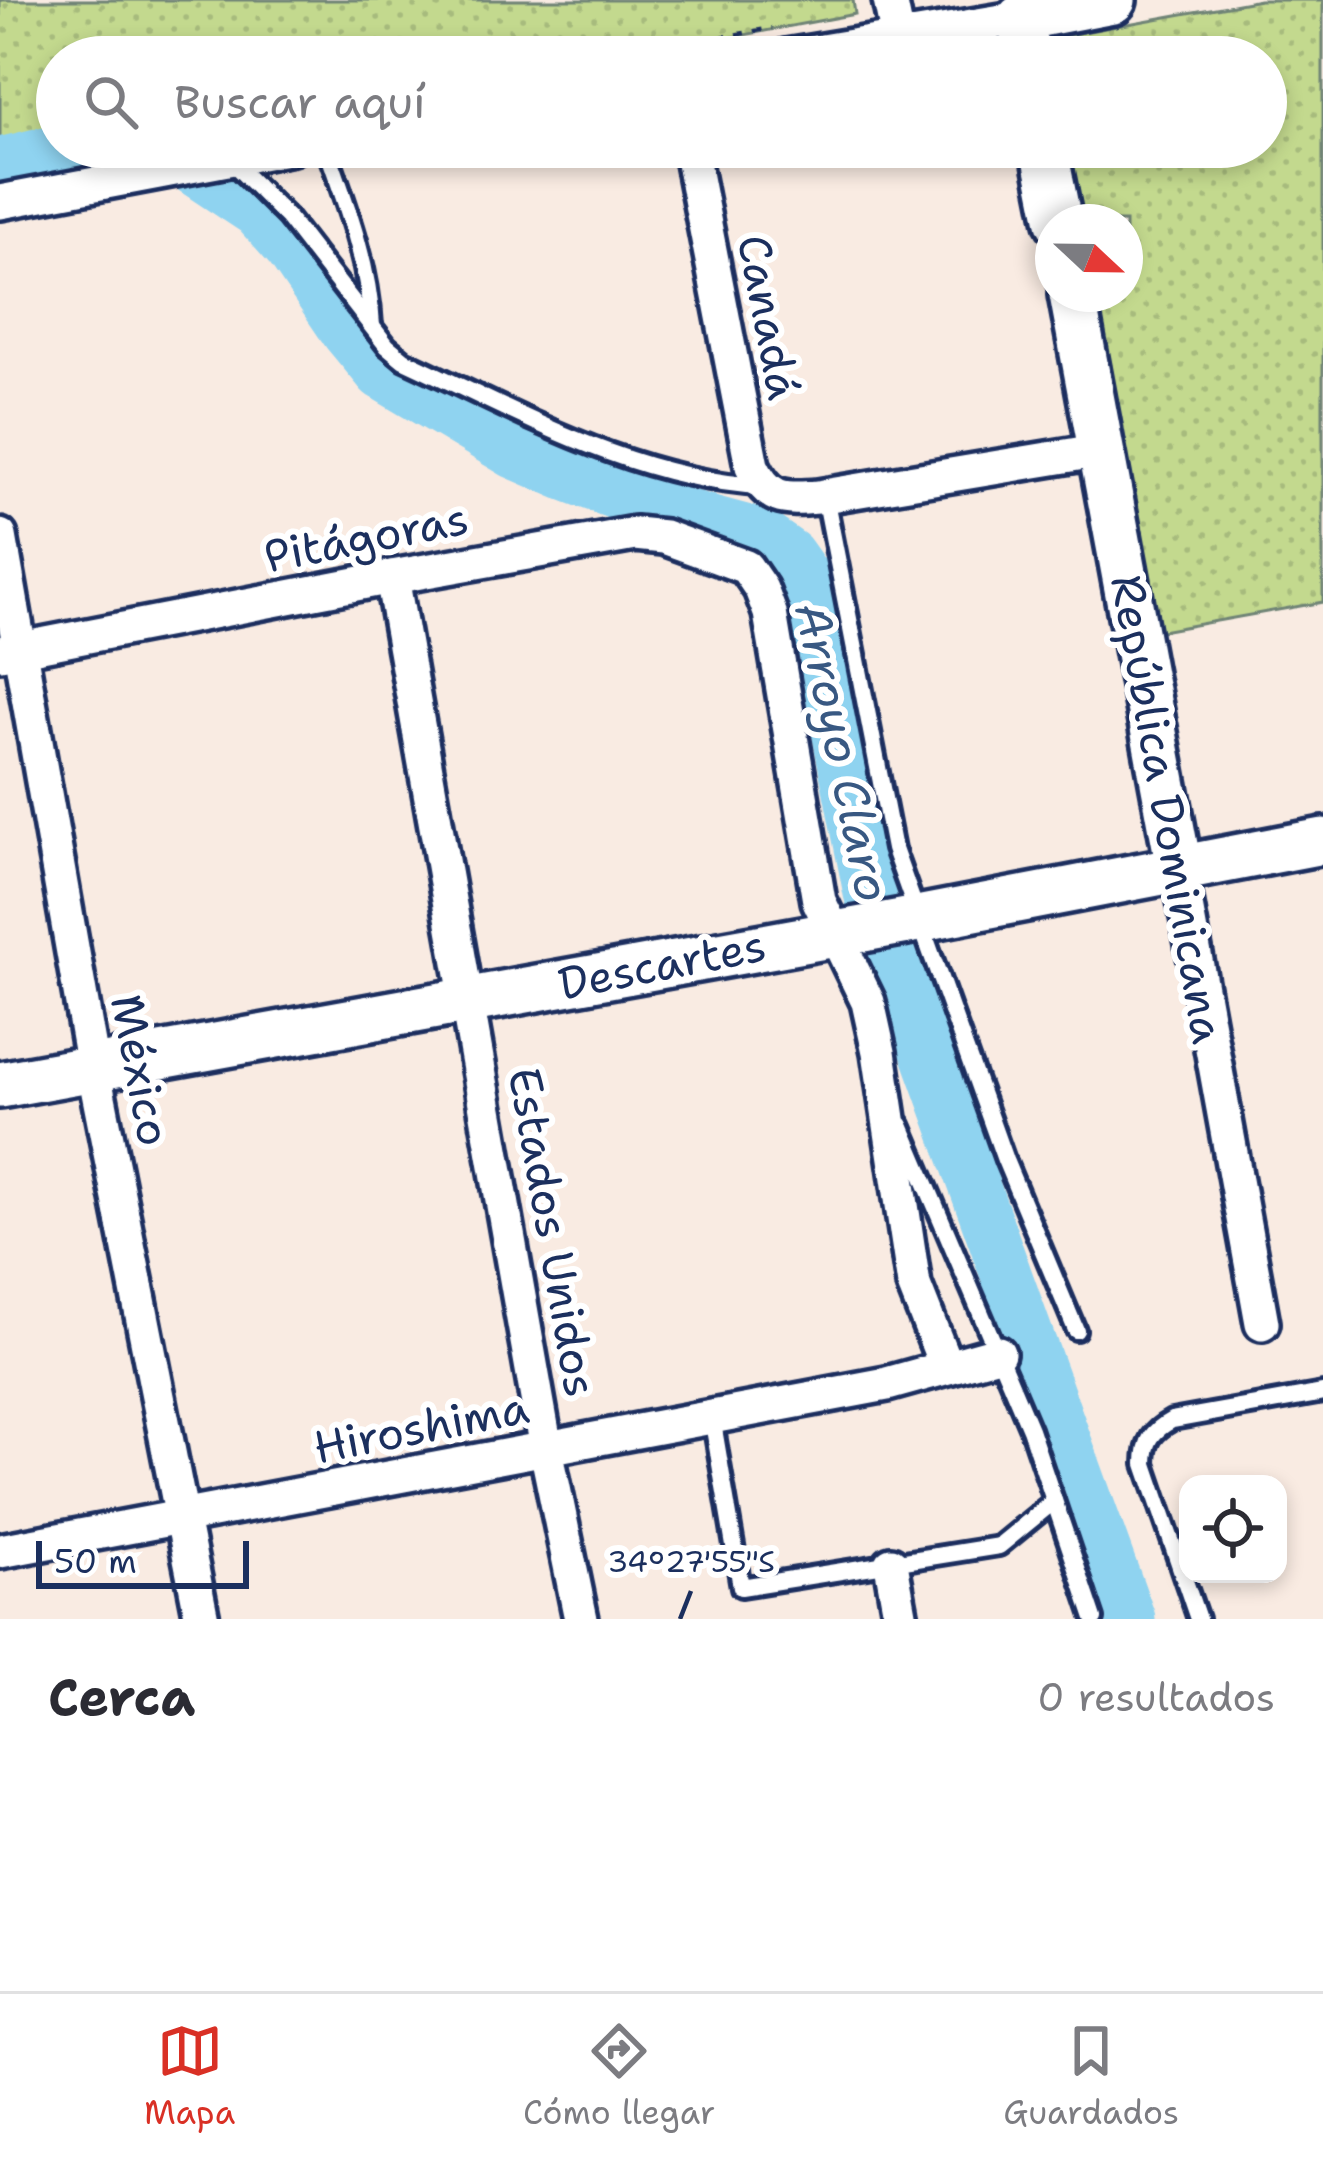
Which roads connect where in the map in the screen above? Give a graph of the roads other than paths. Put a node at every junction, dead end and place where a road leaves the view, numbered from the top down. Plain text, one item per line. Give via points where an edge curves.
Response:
1 (890, 0) edge
2 (1113, 0) edge
3 (898, 36) edge
4 (1029, 36) edge
5 (183, 168) edge
6 (237, 168) edge
7 (333, 168) edge
8 (694, 168) edge
9 (1049, 168) edge
10 (0, 202) edge
11 (1056, 204) edge
12 (1075, 312) edge
13 (372, 326) junction
14 (1102, 450) junction
15 (768, 491) junction
16 (825, 496) junction
17 (0, 536) edge
18 (392, 577) junction
19 (11, 651) edge
20 (1323, 841) edge
21 (1179, 867) junction
22 (910, 920) junction
23 (842, 932) junction
24 (466, 1001) junction
25 (93, 1067) junction
26 (0, 1085) edge
27 (884, 1085) junction
28 (1262, 1323) dead end
29 (1076, 1330) dead end
30 (998, 1353) junction
31 (946, 1366) junction
32 (1323, 1393) edge
33 (712, 1417) junction
34 (546, 1449) junction
35 (1054, 1501) junction
36 (183, 1517) junction
37 (0, 1552) edge
38 (891, 1564) junction
39 (202, 1619) edge
40 (581, 1619) edge
41 (902, 1619) edge
42 (1094, 1619) edge
43 (1198, 1619) edge

1 - 3 street
2 - 4 street
5 - 10 street
6 - 13 lane via 287,217
7 - 13 lane
8 - 15 street, Canadá via 752,466
9 - 11 street
12 - 14 street, República Dominicana
13 - 15 lane via 404,360 597,448 636,464
14 - 16 street
14 - 21 street, República Dominicana
15 - 16 street
16 - 22 lane
17 - 19 street, México
18 - 19 street, Pitágoras
18 - 23 street, Pitágoras via 635,535 664,537 746,567 770,613 819,901
18 - 24 street, Estados Unidos
19 - 25 street, México
20 - 21 street, Descartes
21 - 22 street, Descartes
21 - 28 street, República Dominicana
22 - 23 street, Descartes
22 - 29 lane
23 - 24 street, Descartes
23 - 27 street via 868,1002
24 - 25 street, Descartes
24 - 34 street, Estados Unidos
25 - 26 street, Descartes
25 - 36 street, México
27 - 30 lane
27 - 31 street via 914,1285
30 - 31 street, Hiroshima
30 - 35 lane
31 - 33 street, Hiroshima
32 - 43 lane via 1172,1420 1145,1445
33 - 34 street, Hiroshima
33 - 38 lane via 741,1587
34 - 36 street, Hiroshima
34 - 40 street, Estados Unidos
35 - 38 lane via 999,1546
35 - 42 lane
36 - 37 street, Hiroshima
36 - 39 street, México
38 - 41 street

